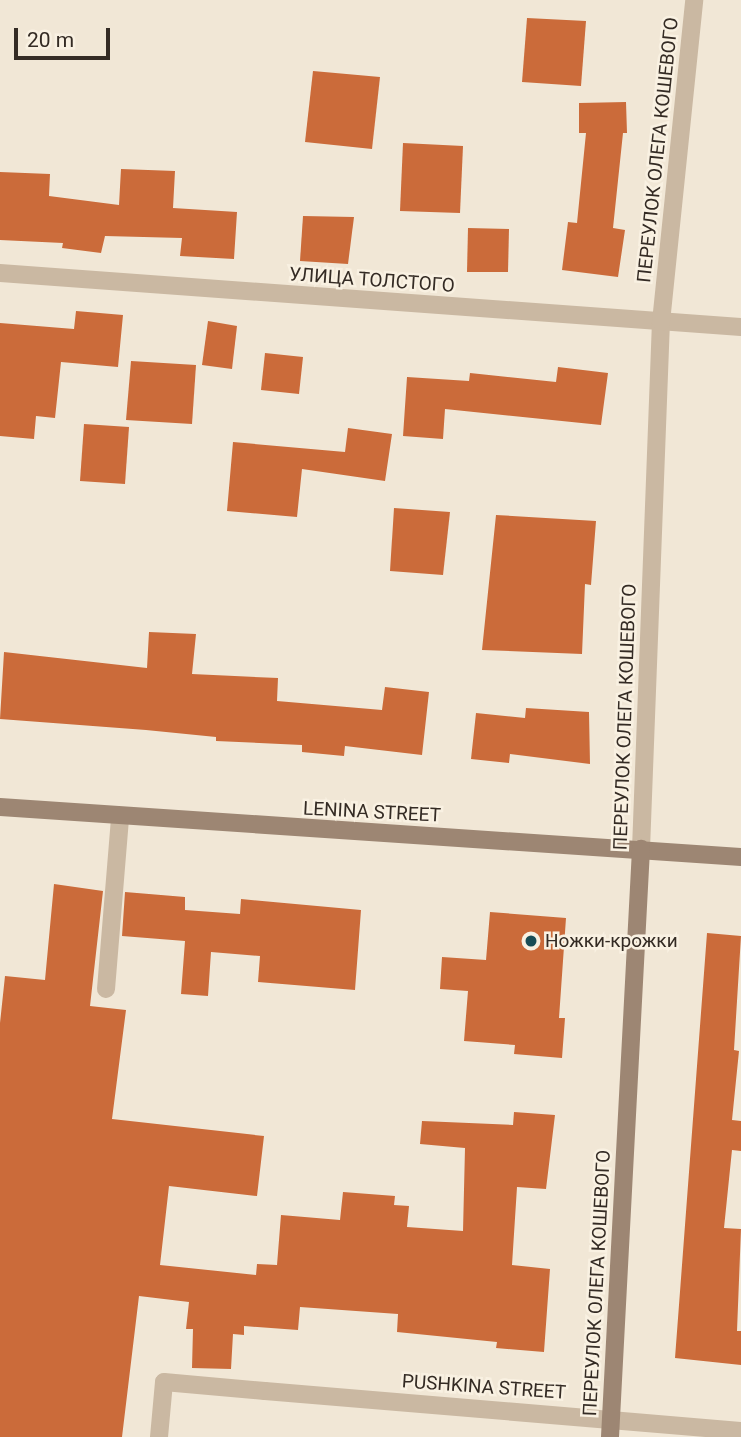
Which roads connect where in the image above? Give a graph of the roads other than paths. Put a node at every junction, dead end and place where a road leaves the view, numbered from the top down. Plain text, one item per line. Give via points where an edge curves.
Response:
1 (694, 0) edge
2 (0, 274) edge
3 (662, 322) junction
4 (741, 327) edge
5 (0, 807) edge
6 (120, 818) junction
7 (641, 849) junction
8 (741, 857) edge
9 (106, 989) dead end
10 (611, 1418) junction
11 (741, 1431) edge
12 (159, 1437) edge
13 (610, 1437) edge

1 - 3 street, ПЕРЕУЛОК ОЛЕГА КОШЕВОГО
2 - 3 street, УЛИЦА ТОЛСТОГО
3 - 4 street, УЛИЦА ТОЛСТОГО
3 - 7 street, ПЕРЕУЛОК ОЛЕГА КОШЕВОГО
5 - 6 street, LENINA STREET
6 - 7 street, LENINA STREET
6 - 9 street
7 - 8 street, LENINA STREET
7 - 10 street, ПЕРЕУЛОК ОЛЕГА КОШЕВОГО
10 - 11 street, PUSHKINA STREET
10 - 12 street, PUSHKINA STREET via 163,1382
10 - 13 street, ПЕРЕУЛОК ОЛЕГА КОШЕВОГО

